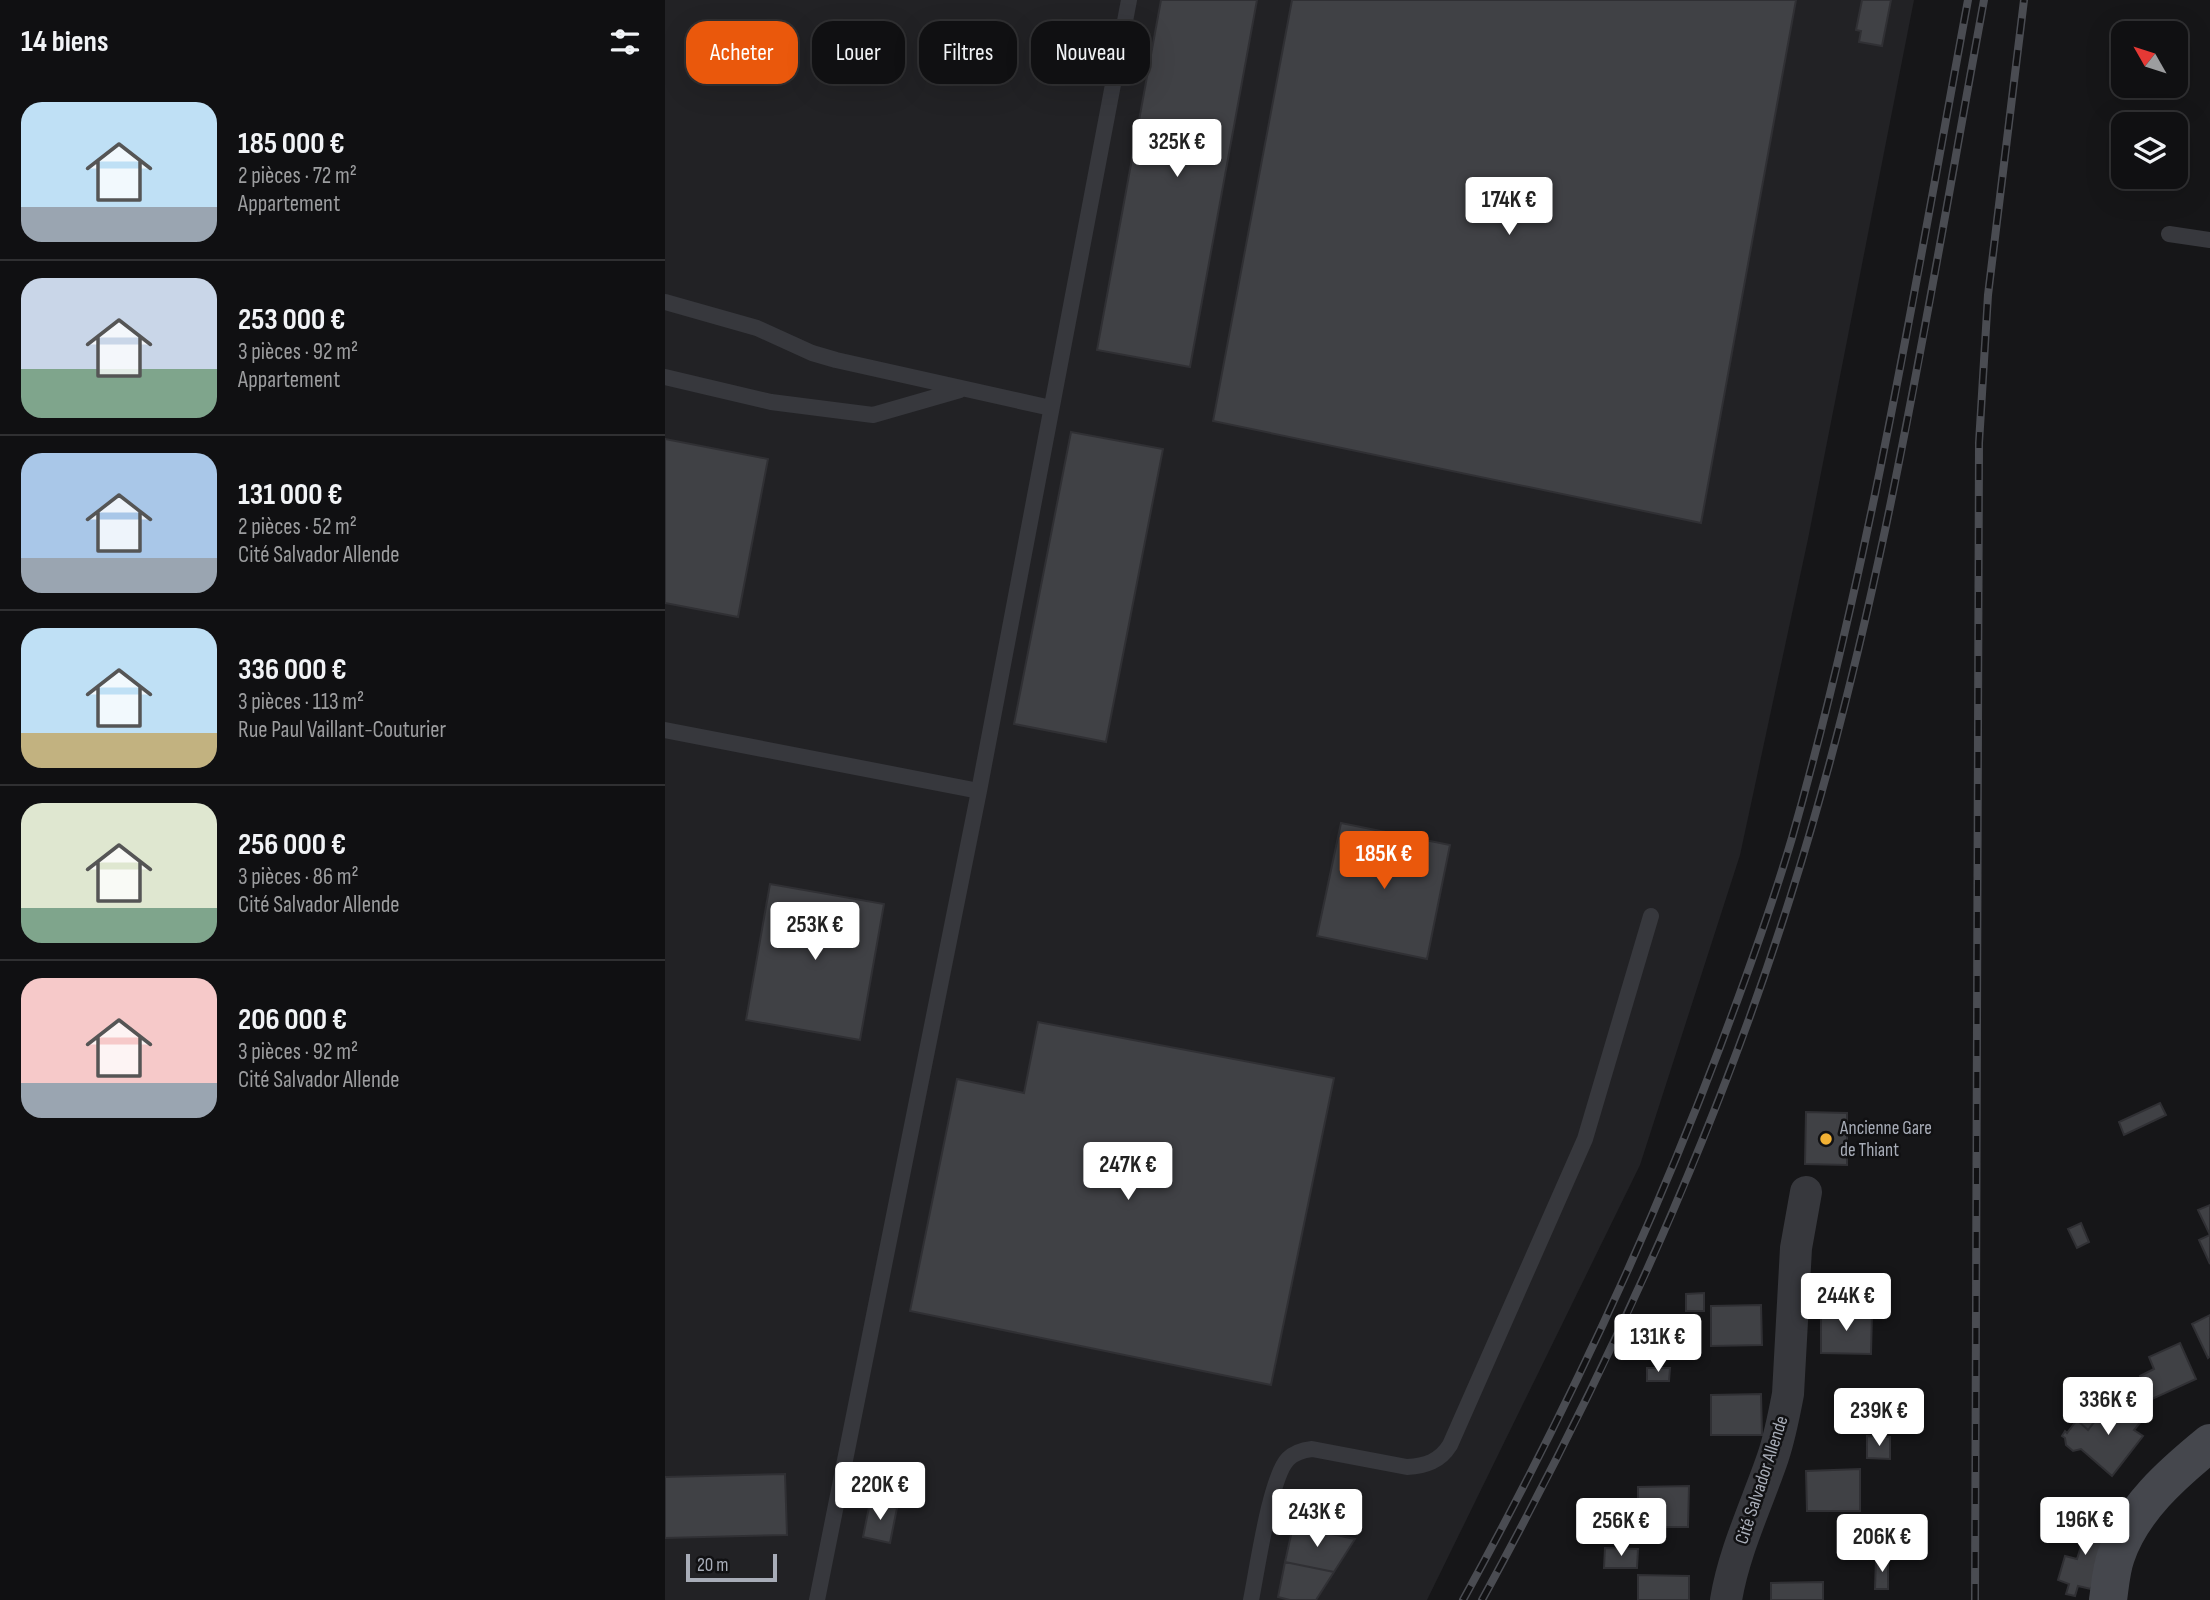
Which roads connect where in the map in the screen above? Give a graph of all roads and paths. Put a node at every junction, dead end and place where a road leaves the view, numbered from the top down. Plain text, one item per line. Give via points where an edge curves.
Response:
1 (1129, 0) edge
2 (2169, 234) dead end
3 (2210, 240) edge
4 (665, 302) edge
5 (665, 377) edge
6 (965, 389) junction
7 (1051, 408) junction
8 (665, 730) edge
9 (979, 791) junction
10 (1651, 916) dead end
11 (1806, 1192) dead end
12 (2210, 1443) edge
13 (817, 1600) edge
14 (1251, 1600) edge
15 (1726, 1600) edge
16 (2108, 1600) edge

1 - 7 lane
2 - 3 lane
4 - 6 lane via 748,325 836,360
5 - 6 lane via 771,402 873,415
6 - 7 lane
7 - 9 lane
8 - 9 lane
9 - 13 lane
10 - 14 lane via 1585,1139 1450,1444 1436,1460 1417,1467 1312,1449 1289,1458 1275,1482
11 - 15 street, Cité Salvador Allende via 1796,1248 1784,1415
12 - 16 street via 2169,1479 2130,1526 2115,1559

